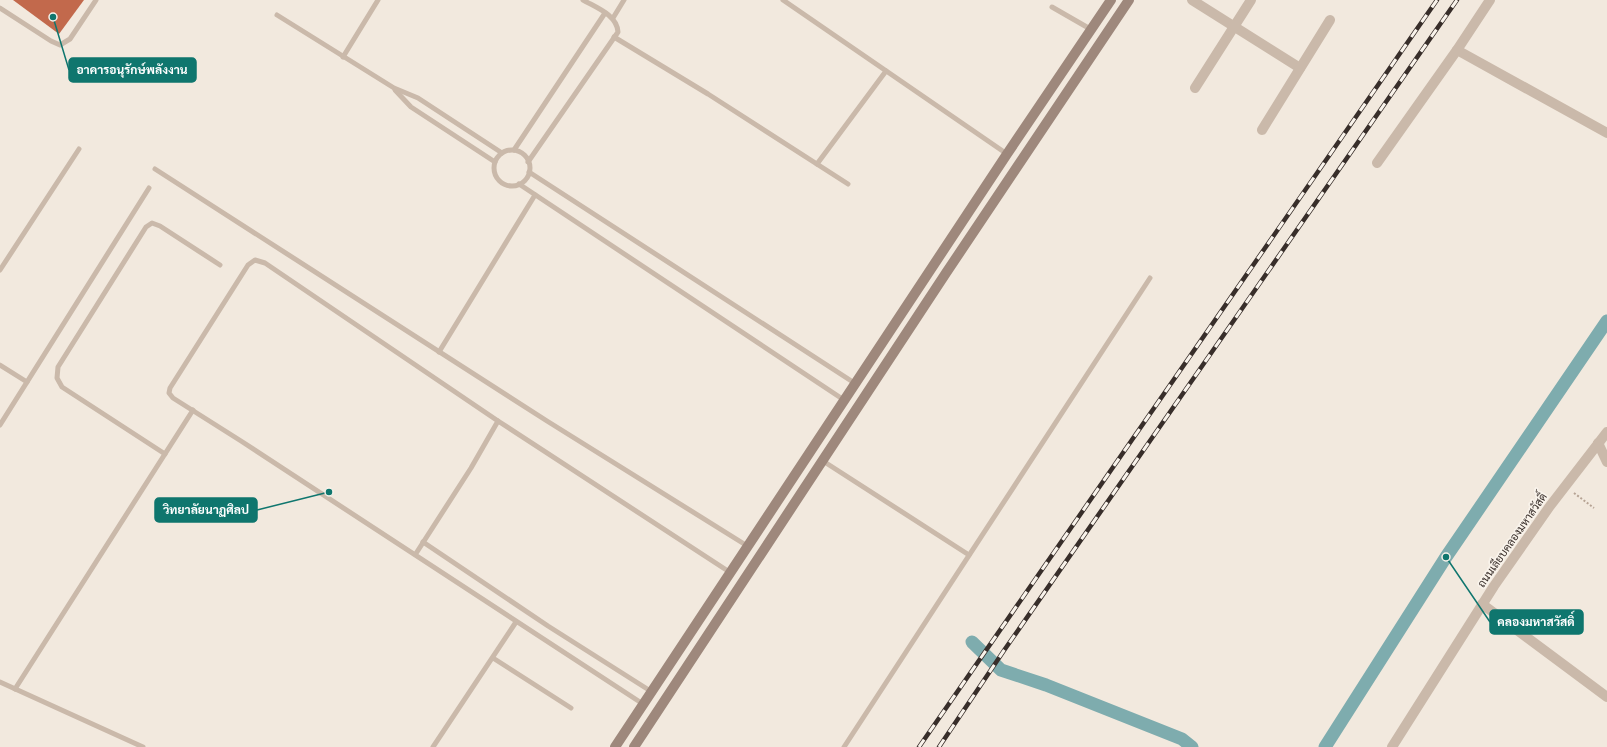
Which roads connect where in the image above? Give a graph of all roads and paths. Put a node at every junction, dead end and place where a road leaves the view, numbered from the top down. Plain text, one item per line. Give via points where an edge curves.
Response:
1 (96, 0) edge
2 (378, 0) edge
3 (583, 0) edge
4 (624, 0) edge
5 (783, 0) edge
6 (1111, 0) edge
7 (1129, 0) edge
8 (1192, 0) edge
9 (1252, 0) edge
10 (1490, 0) edge
11 (1052, 7) dead end
12 (0, 8) edge
13 (605, 13) junction
14 (277, 15) dead end
15 (612, 18) junction
16 (1330, 20) dead end
17 (1234, 27) junction
18 (1092, 30) junction
19 (614, 38) junction
20 (1457, 50) junction
21 (343, 56) junction
22 (1300, 68) junction
23 (886, 71) junction
24 (394, 88) junction
25 (1195, 88) dead end
26 (1262, 130) dead end
27 (1607, 133) edge
28 (79, 149) dead end
29 (514, 150) junction
30 (502, 153) junction
31 (1007, 154) junction
32 (495, 162) junction
33 (528, 162) junction
34 (1376, 163) dead end
35 (817, 164) junction
36 (155, 169) dead end
37 (529, 172) junction
38 (519, 184) junction
39 (848, 184) dead end
40 (148, 188) dead end
41 (535, 195) junction
42 (220, 265) dead end
43 (0, 270) edge
44 (1150, 278) dead end
45 (439, 352) junction
46 (0, 364) edge
47 (27, 382) junction
48 (856, 384) junction
49 (869, 392) junction
50 (845, 401) junction
51 (858, 409) junction
52 (193, 410) junction
53 (498, 421) junction
54 (0, 425) edge
55 (1607, 432) edge
56 (1598, 443) junction
57 (165, 454) junction
58 (823, 462) junction
59 (1607, 462) edge
60 (1565, 486) junction
61 (1594, 508) dead end
62 (423, 542) junction
63 (748, 547) junction
64 (415, 555) junction
65 (969, 555) junction
66 (731, 573) junction
67 (1482, 604) junction
68 (516, 622) junction
69 (493, 658) junction
70 (0, 682) edge
71 (15, 689) junction
72 (652, 692) junction
73 (1607, 697) edge
74 (642, 707) junction
75 (571, 708) dead end
76 (654, 717) junction
77 (143, 747) edge
78 (433, 747) edge
79 (615, 747) edge
80 (634, 747) edge
81 (844, 747) edge
82 (1392, 747) edge

1 - 12 lane via 70,40 60,45 51,42
2 - 21 lane
3 - 13 lane
4 - 15 lane
5 - 23 lane
6 - 18 main road
7 - 49 main road
8 - 17 street
9 - 17 street
10 - 20 street
11 - 18 lane
13 - 15 lane
13 - 29 lane
14 - 21 lane
15 - 19 lane via 617,24 618,32
16 - 22 street
17 - 22 street
17 - 25 street
18 - 31 main road
19 - 33 lane
19 - 35 lane
20 - 27 street
20 - 34 street
21 - 24 lane
22 - 26 street
23 - 31 lane
23 - 35 lane
24 - 30 lane via 418,98
24 - 32 lane via 411,107
28 - 43 lane
29 - 30 lane
29 - 33 lane via 524,155
30 - 32 lane
31 - 48 main road
32 - 38 lane via 495,174 502,183 507,186
33 - 37 lane
35 - 39 lane
36 - 45 lane
37 - 38 lane via 524,182
37 - 48 lane
38 - 41 lane
40 - 47 lane
41 - 45 lane
41 - 50 lane
42 - 57 lane via 152,223 146,227 58,367 57,378 62,387
44 - 65 lane
45 - 63 lane
46 - 47 lane
47 - 54 lane
48 - 49 main road
48 - 50 main road
49 - 51 main road
50 - 51 main road
50 - 63 main road
51 - 58 main road
52 - 53 lane via 173,398 169,393 170,388 248,265 255,260 265,263
52 - 57 lane
52 - 64 lane
53 - 62 lane
53 - 66 lane
55 - 56 street, ถนนเลียบคลองมหาสวัสดิ์
56 - 59 street
56 - 60 street, ถนนเลียบคลองมหาสวัสดิ์
57 - 71 lane
58 - 65 lane
58 - 76 main road
60 - 61 path
60 - 67 street, ถนนเลียบคลองมหาสวัสดิ์
62 - 64 lane
62 - 72 lane
63 - 66 main road
64 - 68 lane
65 - 81 lane
66 - 72 main road
67 - 73 street
67 - 82 street, ถนนเลียบคลองมหาสวัสดิ์
68 - 69 lane
68 - 74 lane
69 - 75 lane
69 - 78 lane
70 - 71 lane
71 - 77 lane
72 - 74 main road
74 - 76 main road
74 - 79 main road
76 - 80 main road

